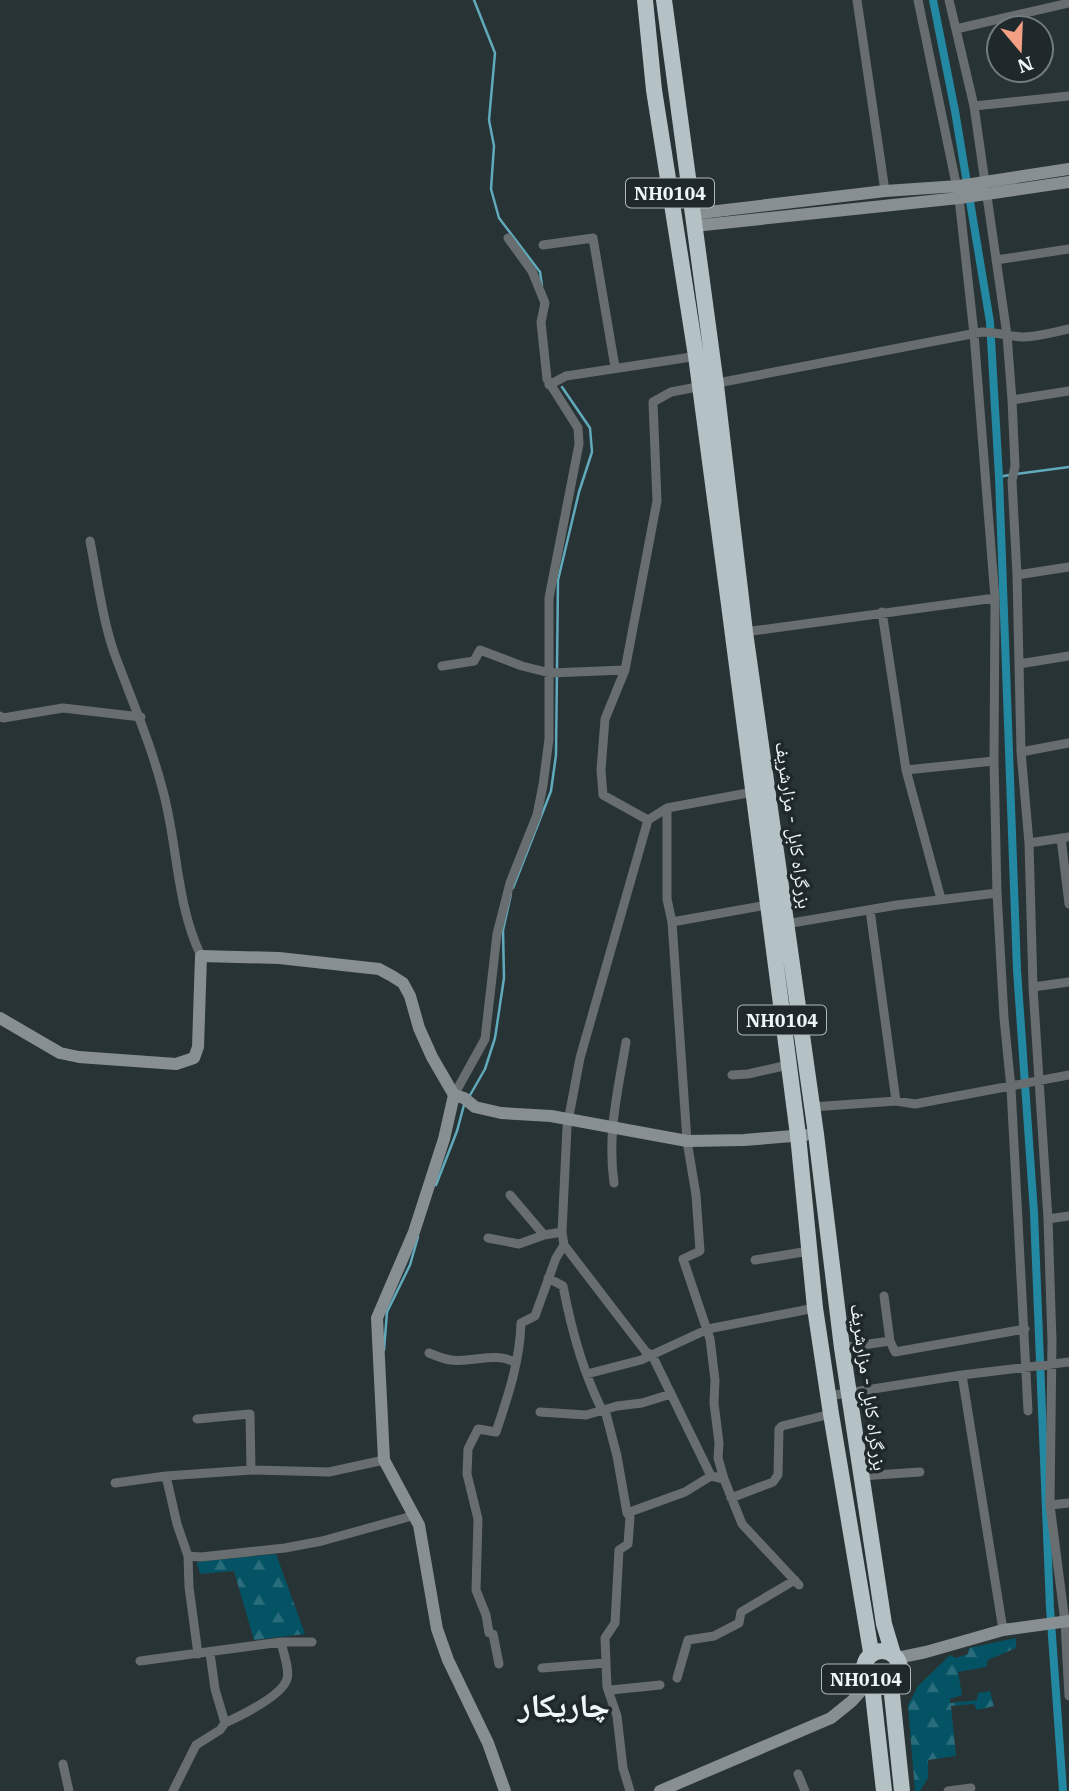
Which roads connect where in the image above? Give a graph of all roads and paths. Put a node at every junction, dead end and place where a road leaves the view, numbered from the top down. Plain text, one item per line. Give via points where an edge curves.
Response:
1 (645, 0) edge
2 (664, 0) edge
3 (856, 0) edge
4 (918, 0) edge
5 (949, 0) edge
6 (1069, 3) edge
7 (956, 29) junction
8 (1069, 96) edge
9 (974, 106) junction
10 (1069, 169) edge
11 (1069, 182) edge
12 (986, 188) junction
13 (885, 191) junction
14 (959, 192) junction
15 (693, 220) junction
16 (508, 238) dead end
17 (543, 245) dead end
18 (1069, 249) edge
19 (996, 260) junction
20 (1069, 329) edge
21 (978, 333) junction
22 (1003, 334) junction
23 (704, 355) junction
24 (615, 368) junction
25 (549, 385) junction
26 (716, 385) junction
27 (699, 386) junction
28 (1069, 391) edge
29 (1012, 400) junction
30 (90, 541) dead end
31 (1069, 567) edge
32 (1017, 575) junction
33 (995, 598) junction
34 (882, 612) junction
35 (745, 632) junction
36 (1069, 656) edge
37 (1020, 664) junction
38 (442, 666) dead end
39 (625, 670) junction
40 (555, 673) junction
41 (0, 716) edge
42 (141, 717) junction
43 (1069, 743) edge
44 (1020, 752) junction
45 (994, 761) junction
46 (906, 770) junction
47 (753, 792) junction
48 (667, 808) junction
49 (648, 820) junction
50 (1065, 837) edge
51 (1029, 843) junction
52 (997, 893) junction
53 (942, 899) junction
54 (1069, 904) edge
55 (767, 905) junction
56 (870, 910) junction
57 (671, 922) junction
58 (786, 924) junction
59 (201, 956) junction
60 (1069, 982) edge
61 (1033, 987) junction
62 (0, 1018) edge
63 (626, 1042) dead end
64 (788, 1065) junction
65 (732, 1075) dead end
66 (1069, 1075) edge
67 (1025, 1085) junction
68 (459, 1096) junction
69 (895, 1101) junction
70 (812, 1107) junction
71 (569, 1120) junction
72 (612, 1127) junction
73 (816, 1134) junction
74 (798, 1135) junction
75 (687, 1141) junction
76 (614, 1183) dead end
77 (510, 1195) dead end
78 (1069, 1216) edge
79 (1048, 1219) junction
80 (562, 1232) junction
81 (544, 1235) junction
82 (488, 1238) dead end
83 (564, 1245) junction
84 (809, 1251) junction
85 (755, 1260) dead end
86 (548, 1278) junction
87 (884, 1296) dead end
88 (816, 1308) junction
89 (708, 1329) junction
90 (1025, 1329) junction
91 (890, 1341) junction
92 (842, 1348) junction
93 (429, 1353) dead end
94 (652, 1355) junction
95 (1069, 1362) edge
96 (516, 1363) junction
97 (1038, 1366) junction
98 (587, 1374) junction
99 (962, 1375) junction
100 (671, 1394) junction
101 (848, 1394) junction
102 (828, 1396) junction
103 (604, 1410) junction
104 (1028, 1411) dead end
105 (540, 1412) dead end
106 (831, 1414) junction
107 (197, 1419) dead end
108 (384, 1460) junction
109 (251, 1471) junction
110 (920, 1472) dead end
111 (166, 1476) junction
112 (711, 1476) junction
113 (861, 1476) junction
114 (724, 1479) junction
115 (115, 1483) dead end
116 (731, 1499) junction
117 (1069, 1503) edge
118 (1050, 1505) junction
119 (627, 1513) junction
120 (412, 1516) junction
121 (188, 1556) junction
122 (1060, 1623) edge
123 (1003, 1630) junction
124 (281, 1642) junction
125 (312, 1642) dead end
126 (871, 1652) junction
127 (210, 1653) junction
128 (198, 1654) junction
129 (895, 1656) junction
130 (140, 1661) dead end
131 (606, 1663) junction
132 (499, 1664) dead end
133 (542, 1668) dead end
134 (677, 1678) dead end
135 (870, 1683) junction
136 (660, 1685) dead end
137 (891, 1685) junction
138 (607, 1686) junction
139 (1069, 1696) edge
140 (225, 1723) junction
141 (63, 1764) dead end
142 (798, 1774) dead end
143 (971, 1788) dead end
144 (69, 1791) edge
145 (173, 1791) edge
146 (505, 1791) edge
147 (631, 1791) edge
148 (660, 1791) edge
149 (805, 1791) edge
150 (884, 1791) edge
151 (902, 1791) edge
152 (948, 1791) edge

1 - 23 highway, بزرگراه کابل - مزارشریف / NH0104 via 654,90
2 - 15 highway, بزرگراه کابل - مزارشریف / NH0104
3 - 13 street
4 - 14 street
5 - 7 street
6 - 7 street
7 - 9 street
8 - 9 street
9 - 12 street
10 - 12 street
11 - 12 street
12 - 14 street
12 - 19 street
13 - 14 street
13 - 15 street
14 - 15 street
14 - 21 street
15 - 23 highway, بزرگراه کابل - مزارشریف / NH0104
16 - 25 street via 532,271 545,303 541,322
17 - 24 street via 593,238
18 - 19 street
19 - 22 street
20 - 22 street via 1026,337
21 - 22 street
21 - 26 street
21 - 33 street
22 - 29 street
23 - 24 street
23 - 26 highway, بزرگراه کابل - مزارشریف / NH0104
23 - 27 highway, بزرگراه کابل - مزارشریف / NH0104
24 - 25 street via 566,376
25 - 40 street via 578,428 579,444 549,598
26 - 27 street
26 - 35 highway, بزرگراه کابل - مزارشریف / NH0104
27 - 39 street via 671,392 653,402 657,501
27 - 47 highway, بزرگراه کابل - مزارشریف / NH0104
28 - 29 street
29 - 32 street
30 - 42 street via 114,653
31 - 32 street
32 - 37 street
33 - 34 street
33 - 45 street
34 - 35 street
34 - 46 street
35 - 58 highway, بزرگراه کابل - مزارشریف / NH0104
36 - 37 street
37 - 44 street
38 - 40 street via 474,661 480,650
39 - 40 street
39 - 49 street via 605,719 603,795
40 - 68 street via 537,815 510,883 497,934 485,1039
41 - 42 street via 63,708
42 - 59 street via 164,792 190,933
43 - 44 street
44 - 51 street
45 - 46 street
45 - 52 street
46 - 53 street
47 - 48 street
47 - 55 highway, بزرگراه کابل - مزارشریف / NH0104
48 - 49 street
48 - 57 street
49 - 71 street via 580,1058
50 - 51 street
50 - 54 street
51 - 61 street
52 - 53 street
52 - 67 street via 1004,1018
53 - 56 street
55 - 57 street
55 - 64 highway, بزرگراه کابل - مزارشریف / NH0104
56 - 58 street
56 - 69 street
57 - 75 street
58 - 70 highway, بزرگراه کابل - مزارشریف / NH0104
59 - 62 street via 198,1046 194,1058 186,1062 60,1053
59 - 68 street via 379,969 392,976 403,983 432,1057
60 - 61 street
61 - 67 street
63 - 72 street
64 - 65 street
64 - 74 highway, بزرگراه کابل - مزارشریف / NH0104
66 - 67 street
67 - 69 street via 915,1104
67 - 79 street
67 - 90 street
68 - 71 street via 475,1107 501,1113
68 - 108 street via 414,1232 377,1318
69 - 70 street
70 - 73 highway, بزرگراه کابل - مزارشریف / NH0104
71 - 72 street
71 - 80 street
72 - 75 street
72 - 76 street
73 - 74 street
73 - 92 highway, بزرگراه کابل - مزارشریف / NH0104
74 - 75 street
74 - 84 highway, بزرگراه کابل - مزارشریف / NH0104
75 - 89 street via 700,1251 683,1259
77 - 81 street
78 - 79 street
79 - 97 street
80 - 81 street
80 - 83 street
81 - 82 street via 519,1244
83 - 86 street
83 - 94 street
84 - 85 street
84 - 88 highway, بزرگراه کابل - مزارشریف / NH0104
86 - 96 street via 535,1317 521,1323
86 - 98 street via 563,1286
87 - 91 street
88 - 89 street
88 - 102 highway, بزرگراه کابل - مزارشریف / NH0104
89 - 94 street
89 - 114 street via 718,1458
90 - 91 street via 900,1352 892,1349
90 - 97 street
91 - 92 street
92 - 101 highway, بزرگراه کابل - مزارشریف / NH0104
93 - 96 street via 451,1360 488,1358
94 - 98 street
94 - 100 street
95 - 97 street
96 - 132 street via 496,1432 478,1429 468,1449 467,1474 478,1518 476,1590 489,1633 494,1634
97 - 99 street
97 - 104 street
97 - 118 street
98 - 103 street
99 - 101 street
99 - 123 street
100 - 103 street
100 - 112 street
101 - 102 street
101 - 113 highway, بزرگراه کابل - مزارشریف / NH0104
102 - 106 highway, بزرگراه کابل - مزارشریف / NH0104
103 - 105 street via 586,1415
103 - 119 street
106 - 116 street via 782,1426 774,1482
106 - 126 highway, بزرگراه کابل - مزارشریف / NH0104
107 - 109 street via 250,1413
108 - 109 street via 329,1472
108 - 120 street
109 - 111 street
110 - 113 street
111 - 115 street
111 - 121 street
112 - 114 street
112 - 119 street via 685,1492
113 - 129 highway, بزرگراه کابل - مزارشریف / NH0104 via 884,1624
114 - 116 street
116 - 134 street via 742,1524 797,1582 741,1612 739,1623 714,1636 688,1640
117 - 118 street
118 - 122 street
119 - 131 street via 628,1544 619,1550 615,1623 605,1638
120 - 121 street via 285,1548
120 - 146 street via 419,1525 447,1660 488,1743
121 - 128 street
122 - 123 street
122 - 139 street
123 - 129 street via 926,1653
124 - 125 street
124 - 127 street
124 - 140 street via 288,1677 284,1687
126 - 129 highway, NH0104 via 883,1650
126 - 135 highway, NH0104 via 863,1670
127 - 128 street
127 - 140 street
128 - 130 street
129 - 137 highway, NH0104 via 900,1670
131 - 133 street
131 - 138 street
135 - 137 highway, NH0104
135 - 148 street via 831,1718
135 - 150 highway, NH0104
136 - 138 street via 611,1690
137 - 151 highway, NH0104
138 - 147 street
140 - 145 street via 196,1745
141 - 144 street
142 - 149 street
143 - 152 street

